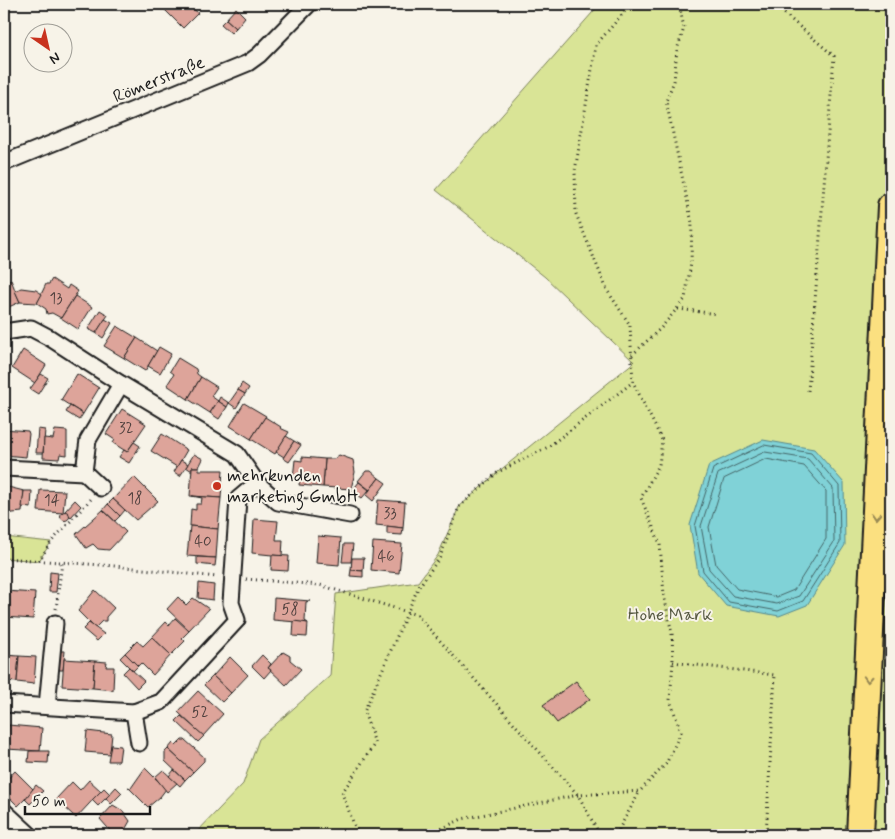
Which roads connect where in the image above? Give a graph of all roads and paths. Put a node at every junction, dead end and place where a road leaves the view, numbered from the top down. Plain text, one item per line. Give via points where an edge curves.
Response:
1 (309, 4) edge
2 (632, 4) edge
3 (679, 4) edge
4 (773, 4) edge
5 (4, 163) edge
6 (891, 206) edge
7 (678, 309) junction
8 (717, 314) dead end
9 (4, 332) edge
10 (631, 356) junction
11 (633, 382) junction
12 (121, 384) junction
13 (808, 391) dead end
14 (4, 468) edge
15 (84, 472) junction
16 (257, 482) junction
17 (101, 488) joint
18 (350, 515) dead end
19 (4, 558) edge
20 (39, 561) junction
21 (62, 563) junction
22 (232, 578) junction
23 (409, 612) junction
24 (55, 623) joint
25 (673, 662) junction
26 (4, 704) edge
27 (47, 706) junction
28 (134, 712) junction
29 (139, 743) dead end
30 (640, 791) junction
31 (578, 795) junction
32 (4, 810) edge
33 (30, 835) edge
34 (358, 835) edge
35 (428, 835) edge
36 (600, 835) edge
37 (619, 835) edge
38 (766, 835) edge
39 (860, 835) edge

1 - 5 street, Römerstraße via 260,55 248,63
2 - 10 path via 596,45 574,171 576,214 607,290 630,325
3 - 7 path via 684,28 677,50 674,81 666,102 692,223 685,298
4 - 13 path via 834,56
6 -> 39 highway
7 - 8 path
7 - 10 path
9 - 12 street via 30,328
10 - 11 path
11 - 23 path via 548,447 498,472 459,507 440,557 418,588
11 - 25 path via 662,440 659,465 641,498 660,544
12 - 15 street via 88,440
12 - 16 street via 237,454
14 - 15 street
15 - 17 street
16 - 18 street via 278,502
16 - 22 street via 238,499
17 - 20 path via 51,542
19 - 20 path
20 - 21 path
21 - 22 path
21 - 24 path
22 - 23 path via 320,585
22 - 28 street via 231,603 237,620 161,702
23 - 31 path via 417,615
23 - 34 path via 364,712 375,743 342,793
24 - 27 street
25 - 30 path via 670,700 681,732 666,764
25 - 38 path via 775,675
26 - 27 street
27 - 28 street
28 - 29 street
30 - 31 path
30 - 37 path
31 - 35 path via 462,819
31 - 36 path
32 - 33 street

